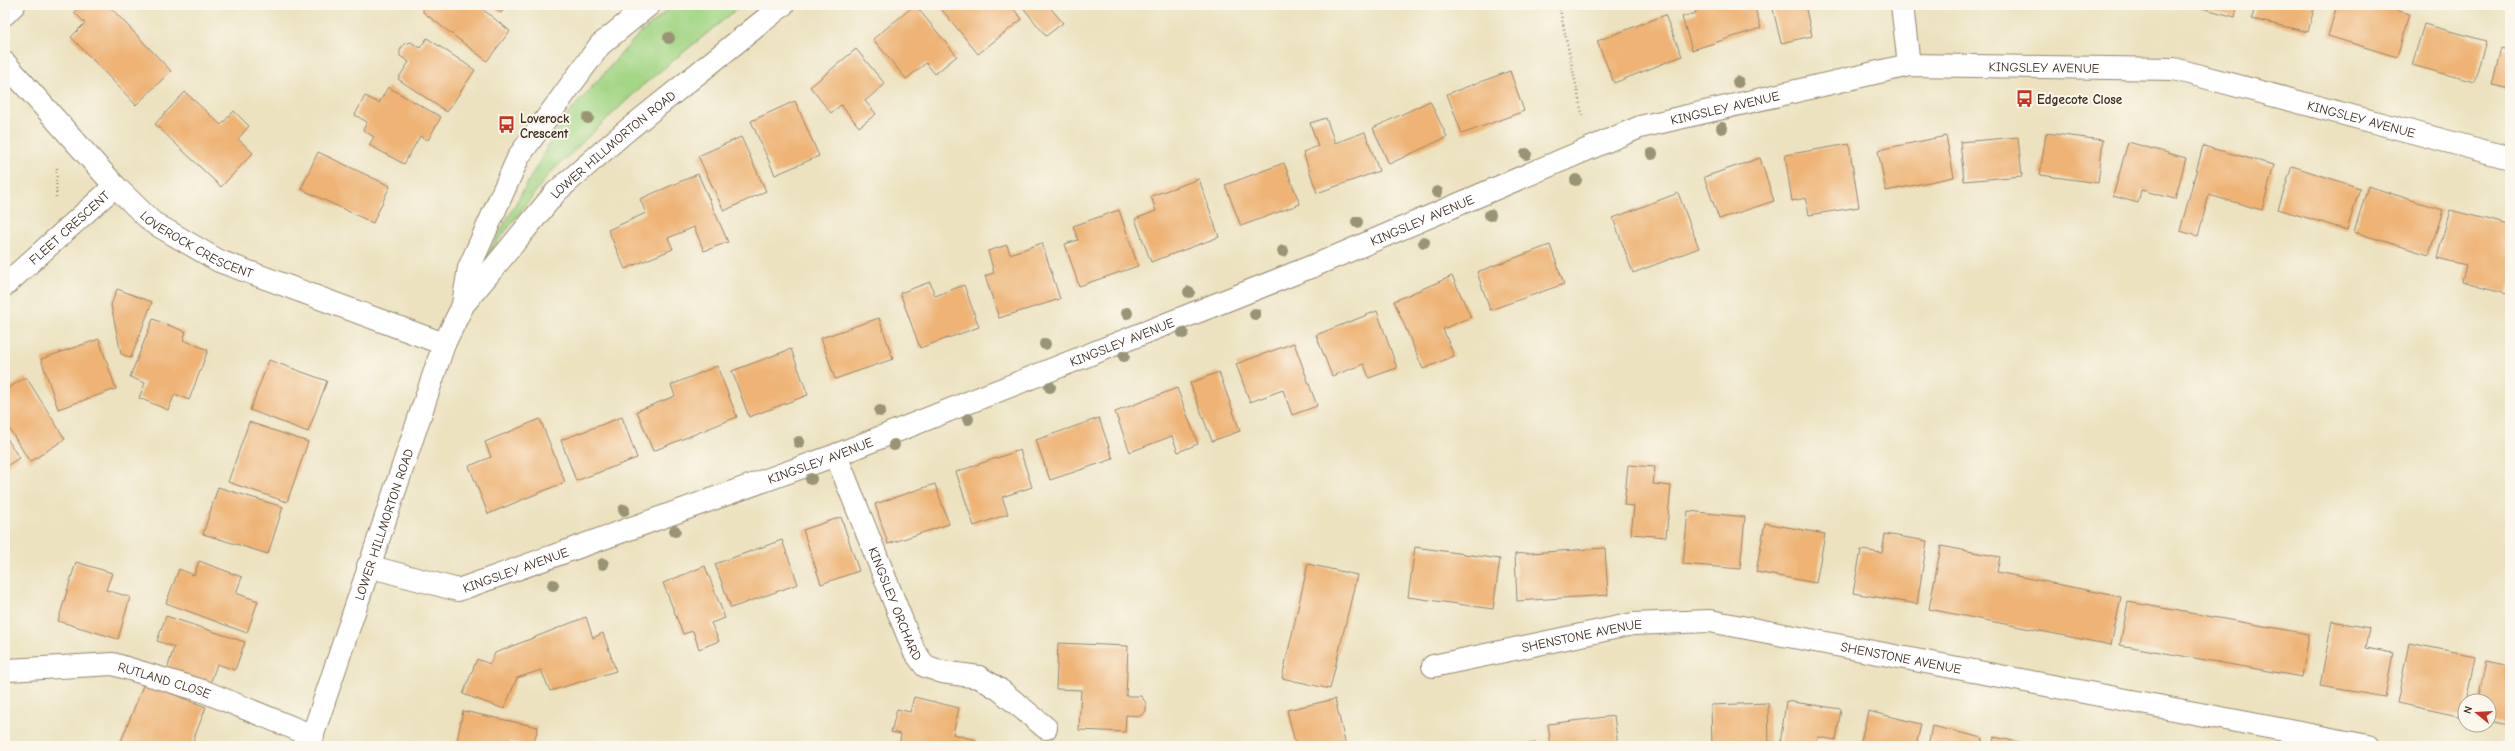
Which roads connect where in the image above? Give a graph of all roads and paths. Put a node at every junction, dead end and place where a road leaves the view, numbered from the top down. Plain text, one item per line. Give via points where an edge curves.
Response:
1 (14, 5) edge
2 (649, 5) edge
3 (783, 5) edge
4 (1559, 5) edge
5 (1902, 5) edge
6 (5, 14) edge
7 (5, 64) edge
8 (1909, 66) junction
9 (1590, 148) junction
10 (2510, 158) edge
11 (57, 163) dead end
12 (116, 186) junction
13 (74, 224) junction
14 (5, 286) edge
15 (463, 305) junction
16 (444, 344) junction
17 (836, 455) junction
18 (368, 566) junction
19 (1433, 666) dead end
20 (8, 670) dead end
21 (1046, 728) dead end
22 (311, 741) edge
23 (2368, 746) edge

1 - 6 street
2 - 15 street, LOWER HILLMORTON ROAD via 600,46 519,156 469,268
3 - 15 street, LOWER HILLMORTON ROAD via 625,132 556,192
4 - 9 path
5 - 8 street
7 - 12 street, LOVEROCK CRESCENT
8 - 9 street, KINGSLEY AVENUE via 1640,127
8 - 10 street, KINGSLEY AVENUE via 2174,69
9 - 17 street, KINGSLEY AVENUE via 1318,264
11 - 13 path via 56,200
12 - 13 street, FLEET CRESCENT
12 - 16 street, LOVEROCK CRESCENT via 152,222 219,261
13 - 14 street, FLEET CRESCENT
15 - 16 street, LOWER HILLMORTON ROAD
16 - 18 street, LOWER HILLMORTON ROAD
17 - 18 street, KINGSLEY AVENUE via 458,590
17 - 21 street, KINGSLEY ORCHARD via 914,651 925,666 942,672 979,677 1000,690
18 - 22 street, LOWER HILLMORTON ROAD
19 - 23 street, SHENSTONE AVENUE via 1633,624 1710,620
20 - 22 street, RUTLAND CLOSE via 113,664 203,691

